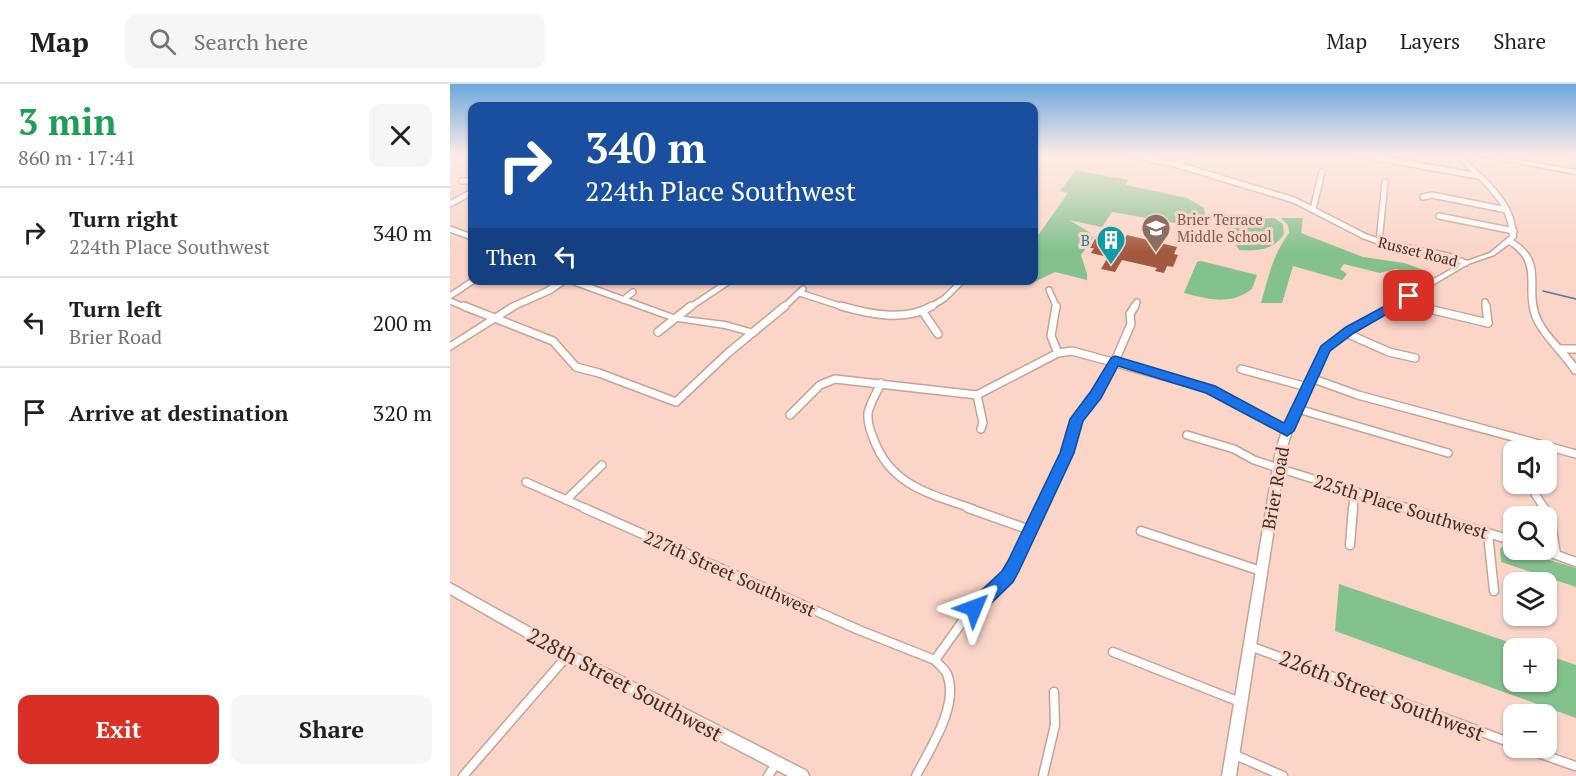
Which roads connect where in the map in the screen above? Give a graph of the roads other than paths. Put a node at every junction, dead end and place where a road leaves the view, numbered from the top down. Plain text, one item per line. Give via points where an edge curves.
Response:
1 (1252, 187) edge
2 (1318, 187) edge
3 (1384, 187) edge
4 (1488, 187) edge
5 (468, 194) edge
6 (1423, 196) dead end
7 (450, 204) edge
8 (1313, 209) junction
9 (1507, 210) junction
10 (1439, 216) dead end
11 (450, 229) edge
12 (1514, 231) junction
13 (468, 236) edge
14 (1509, 241) junction
15 (1379, 242) junction
16 (1466, 263) junction
17 (468, 284) edge
18 (557, 285) edge
19 (581, 285) edge
20 (724, 285) edge
21 (958, 285) edge
22 (1049, 290) dead end
23 (633, 292) dead end
24 (450, 296) edge
25 (1409, 296) junction
26 (623, 300) junction
27 (450, 301) edge
28 (1137, 302) dead end
29 (1485, 302) dead end
30 (923, 312) junction
31 (493, 318) junction
32 (675, 318) junction
33 (1488, 323) junction
34 (1493, 329) dead end
35 (658, 332) dead end
36 (754, 333) junction
37 (1346, 333) junction
38 (938, 334) dead end
39 (450, 347) edge
40 (1561, 349) junction
41 (1576, 349) edge
42 (1058, 353) junction
43 (1415, 358) dead end
44 (1115, 361) junction
45 (1241, 369) dead end
46 (1576, 371) edge
47 (1311, 378) junction
48 (881, 383) junction
49 (1307, 387) junction
50 (977, 395) junction
51 (1298, 409) junction
52 (790, 415) dead end
53 (981, 429) dead end
54 (1287, 431) junction
55 (1187, 435) dead end
56 (1508, 440) edge
57 (1557, 451) edge
58 (1448, 453) dead end
59 (1576, 454) edge
60 (602, 465) dead end
61 (1278, 468) junction
62 (526, 483) dead end
63 (1354, 492) junction
64 (566, 500) junction
65 (1030, 530) junction
66 (1141, 531) dead end
67 (1488, 534) junction
68 (1503, 538) edge
69 (1350, 545) dead end
70 (1557, 554) edge
71 (1576, 562) edge
72 (1261, 571) junction
73 (450, 588) edge
74 (1494, 591) dead end
75 (1250, 646) junction
76 (1113, 652) dead end
77 (568, 656) junction
78 (934, 660) junction
79 (1054, 692) dead end
80 (1240, 702) junction
81 (1503, 740) edge
82 (1233, 754) junction
83 (1552, 758) edge
84 (776, 764) junction
85 (1575, 766) edge
86 (463, 776) edge
87 (768, 776) edge
88 (802, 776) edge
89 (916, 776) edge
90 (1043, 776) edge
91 (1228, 776) edge
92 (1283, 776) edge

1 - 8 street, Russet Road
2 - 8 street
3 - 15 street
4 - 9 main road
5 - 7 street
6 - 9 street
8 - 15 street, Russet Road
9 - 12 main road
10 - 12 street
11 - 13 street
12 - 14 main road
14 - 16 main road, Brier Road via 1492,254
14 - 40 main road via 1527,256 1536,318
15 - 16 street, Russet Road
16 - 25 main road, Brier Road
17 - 24 street
18 - 31 main road
19 - 26 main road
20 - 32 street
21 - 30 street via 944,300
22 - 42 street via 1057,308 1051,336
23 - 26 street
25 - 33 street via 1433,310
25 - 37 main road, Brier Road
26 - 32 main road
27 - 31 street
28 - 44 street
29 - 33 street
30 - 36 street via 868,314 802,291
30 - 38 street
31 - 36 street via 553,341 576,368 676,402
31 - 39 main road
32 - 35 street
32 - 36 main road
33 - 34 street
37 - 43 street via 1389,352
37 - 47 main road, Brier Road via 1325,349
40 - 41 street
40 - 46 main road
42 - 44 street via 1072,351
42 - 50 street
44 - 54 street via 1210,389
44 - 65 street via 1077,419 1067,453
45 - 49 street
47 - 49 main road, Brier Road
47 - 56 street
48 - 50 street
48 - 52 street via 844,378 828,381
48 - 65 street via 868,414 870,431 887,467 925,492
49 - 51 main road, Brier Road
50 - 53 street
51 - 54 main road, Brier Road
51 - 58 street
54 - 61 main road, Brier Road
55 - 61 street, 225th Place Southwest
57 - 59 street
60 - 64 street
61 - 63 street, 225th Place Southwest
61 - 72 main road, Brier Road
62 - 64 street, 227th Street Southwest
63 - 67 street, 225th Place Southwest
63 - 69 street
64 - 78 street, 227th Street Southwest
65 - 78 street via 1008,576 984,596
66 - 72 street
67 - 68 street, 225th Place Southwest
67 - 74 street
70 - 71 street
72 - 75 main road, Brier Road
73 - 77 main road, 228th Street Southwest
75 - 80 main road, Brier Road
75 - 81 street, 226th Street Southwest
76 - 80 street
77 - 84 main road, 228th Street Southwest
77 - 86 street
78 - 89 street via 947,674 952,691 948,710
79 - 90 street via 1055,735
80 - 82 main road, Brier Road
82 - 91 main road, Brier Road
82 - 92 street
83 - 85 street
84 - 87 street
84 - 88 main road, 228th Street Southwest

